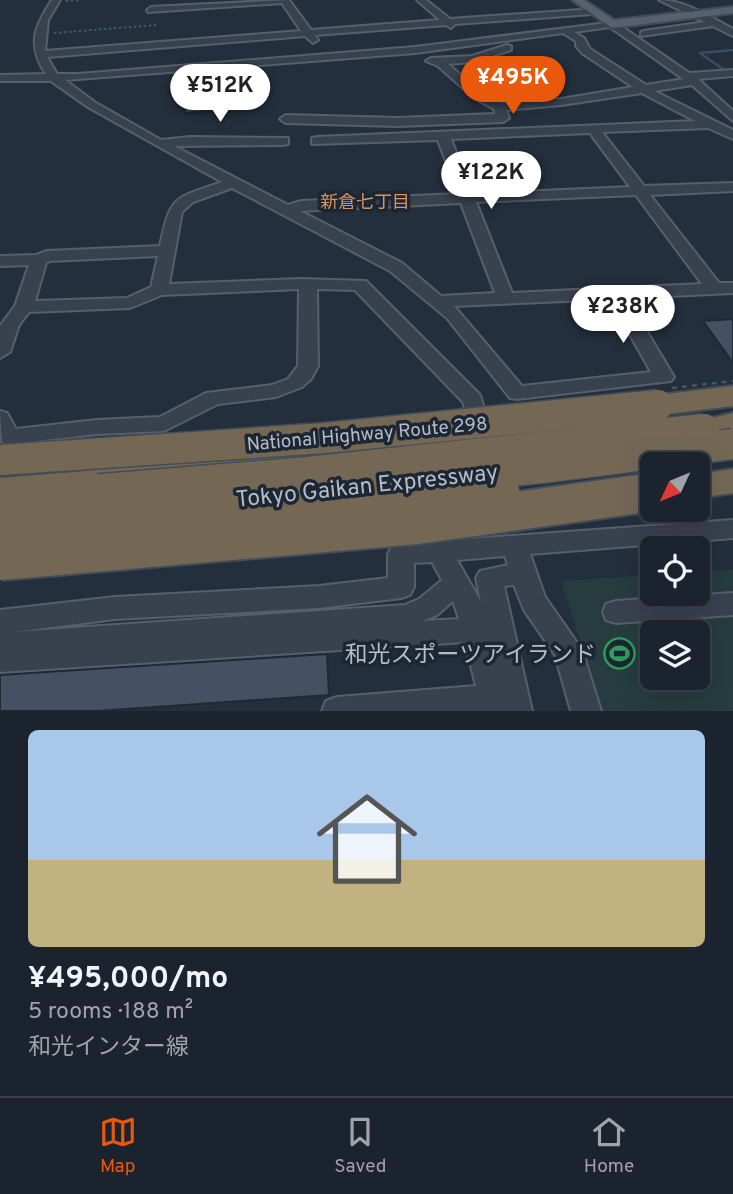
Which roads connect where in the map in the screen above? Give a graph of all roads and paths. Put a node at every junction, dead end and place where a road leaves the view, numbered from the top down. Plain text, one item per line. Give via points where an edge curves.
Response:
1 (56, 0) edge
2 (284, 0) edge
3 (421, 0) edge
4 (577, 0) edge
5 (663, 0) edge
6 (153, 5) edge
7 (733, 10) edge
8 (592, 11) junction
9 (696, 13) junction
10 (447, 22) junction
11 (715, 23) junction
12 (612, 24) junction
13 (456, 29) dead end
14 (566, 31) junction
15 (308, 33) junction
16 (733, 33) edge
17 (40, 34) junction
18 (644, 34) dead end
19 (157, 35) junction
20 (630, 37) junction
21 (606, 38) dead end
22 (585, 40) junction
23 (415, 50) junction
24 (40, 54) junction
25 (326, 58) junction
26 (436, 62) junction
27 (164, 71) junction
28 (733, 73) edge
29 (0, 78) edge
30 (54, 78) junction
31 (690, 79) junction
32 (642, 90) junction
33 (727, 106) edge
34 (501, 112) junction
35 (733, 117) edge
36 (286, 118) dead end
37 (710, 124) junction
38 (593, 129) junction
39 (509, 133) junction
40 (733, 135) edge
41 (443, 136) junction
42 (283, 141) dead end
43 (317, 141) dead end
44 (159, 144) junction
45 (232, 183) junction
46 (733, 187) edge
47 (641, 192) junction
48 (467, 199) junction
49 (288, 211) junction
50 (167, 251) junction
51 (39, 260) junction
52 (0, 261) edge
53 (308, 284) junction
54 (733, 288) edge
55 (714, 289) junction
56 (159, 290) junction
57 (615, 293) junction
58 (506, 299) junction
59 (440, 301) junction
60 (23, 307) junction
61 (0, 352) edge
62 (733, 396) edge
63 (659, 405) junction
64 (0, 418) edge
65 (726, 430) edge
66 (733, 451) edge
67 (679, 452) edge
68 (710, 455) edge
69 (0, 460) edge
70 (640, 468) edge
71 (640, 469) edge
72 (0, 479) edge
73 (640, 494) edge
74 (0, 498) edge
75 (0, 519) edge
76 (733, 529) edge
77 (0, 541) edge
78 (510, 547) junction
79 (439, 552) junction
80 (0, 561) edge
81 (524, 573) junction
82 (457, 583) junction
83 (733, 604) edge
84 (616, 612) dead end
85 (0, 622) edge
86 (347, 629) junction
87 (475, 630) junction
88 (182, 640) junction
89 (0, 645) edge
90 (0, 659) edge
91 (500, 707) edge
92 (337, 711) edge
93 (586, 711) edge

1 - 17 street
2 - 6 street
2 - 15 street
3 - 10 street
4 - 8 main road
5 - 9 street
6 - 19 street
7 - 9 main road
8 - 10 street
8 - 12 main road
9 - 11 street
9 - 12 main road
10 - 13 street
10 - 15 street
11 - 16 street
11 - 18 street
12 - 14 street
12 - 20 street
14 - 22 street
14 - 23 street
15 - 19 street
15 - 25 street
17 - 19 path
17 - 24 street
19 - 24 street
19 - 27 street
20 - 21 street
20 - 31 street
22 - 26 street via 499,49 473,59
22 - 32 street via 581,46 586,51
23 - 25 street
23 - 26 street
24 - 30 street
25 - 27 street
26 - 34 street
27 - 30 street
28 - 31 street
29 - 30 street
30 - 44 street
31 - 32 street
31 - 33 street
32 - 34 street
32 - 37 street
33 - 35 street
34 - 36 street via 398,122
34 - 39 street
37 - 38 street
37 - 40 street
38 - 39 street
38 - 47 street
39 - 41 street
41 - 43 street
41 - 48 street
42 - 44 street
44 - 45 street
45 - 49 street
45 - 50 street via 179,206
46 - 47 street
47 - 48 street
47 - 55 street
48 - 49 street via 301,205
48 - 58 street
49 - 59 street via 396,267
50 - 51 street
50 - 56 street
51 - 52 street
51 - 60 street
53 - 56 street
53 - 64 street via 308,366 295,383 276,391 213,398 164,424 10,437
53 - 78 street via 360,285 474,400
54 - 55 street
55 - 57 street
56 - 60 street via 130,303
57 - 58 street
57 - 59 street via 664,377 517,393
58 - 59 street
60 - 61 street via 10,324
62 - 63 highway, National Highway Route 298
63 - 69 highway, National Highway Route 298, bridge via 325,438
63 - 72 highway, bridge via 567,423 307,453
65 - 67 highway, Tokyo Gaikan Expressway, bridge
65 - 74 highway, Tokyo Gaikan Expressway, bridge
66 - 68 highway, bridge
70 - 75 highway, Tokyo Gaikan Expressway, bridge
71 - 77 highway, bridge via 501,494
73 - 80 highway, bridge via 417,525
76 - 78 street
78 - 79 street
78 - 81 street
79 - 82 street
79 - 85 street via 401,554 401,587 319,597 115,608
81 - 91 street via 489,578
81 - 93 street via 533,602 568,650
82 - 86 street via 428,607 407,616
82 - 87 street
83 - 84 street
86 - 87 street
86 - 88 street
87 - 91 street
88 - 89 street
88 - 90 street
91 - 92 street

